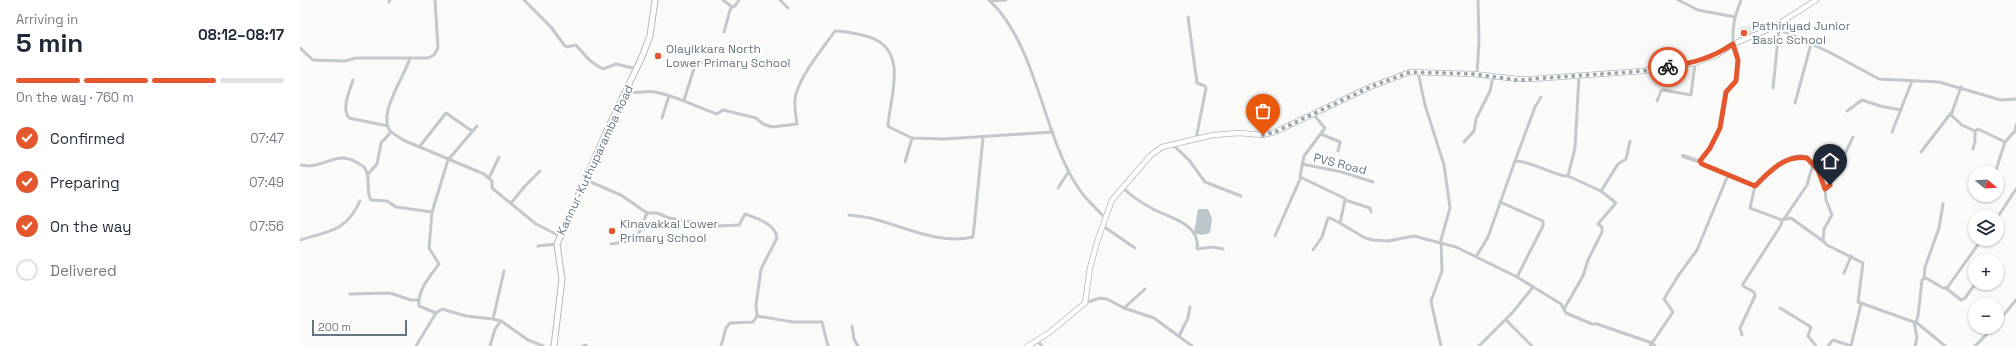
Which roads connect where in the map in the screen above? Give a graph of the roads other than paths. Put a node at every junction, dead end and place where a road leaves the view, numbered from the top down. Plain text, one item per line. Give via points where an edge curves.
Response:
1 (435, 0) edge
2 (524, 0) edge
3 (655, 0) edge
4 (723, 0) edge
5 (738, 0) edge
6 (780, 0) edge
7 (990, 0) edge
8 (1006, 0) edge
9 (1478, 0) edge
10 (1678, 0) edge
11 (1740, 0) edge
12 (1816, 0) edge
13 (732, 7) junction
14 (788, 8) dead end
15 (1188, 17) dead end
16 (1734, 17) junction
17 (1777, 28) junction
18 (724, 32) dead end
19 (1733, 44) junction
20 (1811, 44) junction
21 (300, 48) edge
22 (410, 58) junction
23 (710, 63) dead end
24 (1695, 63) junction
25 (637, 69) junction
26 (1418, 72) junction
27 (1477, 74) junction
28 (1579, 76) junction
29 (1493, 77) junction
30 (353, 80) dead end
31 (1912, 81) junction
32 (1961, 87) junction
33 (1773, 88) dead end
34 (627, 91) junction
35 (669, 96) junction
36 (1541, 97) dead end
37 (2016, 99) edge
38 (684, 100) junction
39 (1657, 101) dead end
40 (1795, 103) dead end
41 (1901, 110) junction
42 (1847, 111) dead end
43 (1951, 113) junction
44 (1314, 115) junction
45 (662, 118) dead end
46 (2016, 125) edge
47 (388, 126) junction
48 (477, 126) dead end
49 (472, 131) junction
50 (1975, 131) junction
51 (392, 132) junction
52 (1053, 132) junction
53 (1892, 132) dead end
54 (1321, 134) junction
55 (1853, 137) dead end
56 (912, 138) junction
57 (983, 138) junction
58 (1196, 139) junction
59 (1464, 142) dead end
60 (1630, 142) dead end
61 (2005, 142) junction
62 (1173, 145) junction
63 (420, 146) junction
64 (1973, 150) dead end
65 (1338, 151) dead end
66 (1921, 152) dead end
67 (1683, 156) dead end
68 (500, 157) dead end
69 (448, 160) junction
70 (1515, 161) junction
71 (905, 162) dead end
72 (1701, 162) junction
73 (1302, 164) junction
74 (1813, 164) junction
75 (300, 165) edge
76 (1997, 166) edge
77 (1069, 171) junction
78 (540, 172) dead end
79 (368, 174) junction
80 (1728, 175) junction
81 (1568, 176) junction
82 (1301, 177) junction
83 (489, 178) junction
84 (586, 180) junction
85 (1373, 182) dead end
86 (1755, 186) junction
87 (1122, 187) junction
88 (1058, 188) dead end
89 (1825, 189) junction
90 (2016, 189) edge
91 (1601, 191) junction
92 (1241, 196) dead end
93 (1345, 200) junction
94 (360, 201) dead end
95 (1500, 202) junction
96 (511, 203) junction
97 (1943, 204) dead end
98 (2002, 210) edge
99 (432, 212) junction
100 (1371, 212) dead end
101 (647, 213) junction
102 (849, 215) dead end
103 (1106, 218) junction
104 (1783, 219) junction
105 (1340, 223) junction
106 (1102, 226) junction
107 (560, 236) junction
108 (1275, 236) dead end
109 (300, 240) edge
110 (1823, 241) junction
111 (1441, 243) junction
112 (557, 244) junction
113 (611, 244) dead end
114 (538, 246) dead end
115 (1977, 246) edge
116 (1135, 248) dead end
117 (1223, 249) dead end
118 (1313, 250) dead end
119 (1851, 256) junction
120 (1476, 257) junction
121 (504, 271) dead end
122 (1844, 273) dead end
123 (1517, 277) junction
124 (1924, 278) junction
125 (1533, 287) junction
126 (1145, 288) dead end
127 (1946, 288) junction
128 (1971, 290) edge
129 (350, 294) dead end
130 (418, 300) junction
131 (2016, 300) edge
132 (1085, 303) junction
133 (1861, 304) junction
134 (1190, 307) dead end
135 (1124, 308) junction
136 (1780, 308) dead end
137 (1564, 309) junction
138 (436, 313) junction
139 (2004, 315) edge
140 (757, 316) junction
141 (493, 319) junction
142 (1506, 320) junction
143 (501, 321) junction
144 (1915, 323) junction
145 (852, 326) dead end
146 (1987, 334) edge
147 (1742, 335) dead end
148 (1179, 336) junction
149 (1038, 341) junction
150 (1651, 344) edge
151 (416, 346) edge
152 (490, 346) edge
153 (543, 346) edge
154 (554, 346) edge
155 (721, 346) edge
156 (828, 346) edge
157 (858, 346) edge
158 (1028, 346) edge
159 (1042, 346) edge
160 (1192, 346) edge
161 (1441, 346) edge
162 (1479, 346) edge
163 (1532, 346) edge
164 (1655, 346) edge
165 (1816, 346) edge
166 (1828, 346) edge
167 (1915, 346) edge
168 (1945, 346) edge
169 (1975, 346) edge

1 - 22 street via 438,48 434,55 428,58
2 - 25 street via 551,27 564,45 576,45 586,58 597,66 603,69 616,64
3 - 25 main road, Kannur-Kuthuparamba Road via 650,36
4 - 13 street
5 - 13 street
6 - 14 street
7 - 8 street
7 - 52 street via 1021,46
9 - 27 street via 1480,41
10 - 16 street via 1698,10
11 - 16 street
12 - 17 main road
13 - 18 street
15 - 58 street via 1197,84 1206,88
16 - 19 street
17 - 19 main road
17 - 20 street
17 - 33 street
19 - 24 main road via 1717,55
19 - 72 street via 1738,60 1736,81 1726,92 1720,128
20 - 31 street via 1880,79
20 - 40 street
21 - 22 street via 313,60
22 - 47 street via 390,105 387,115
23 - 38 street via 696,62
24 - 28 main road via 1643,71
24 - 39 street via 1691,95 1663,90
25 - 34 main road, Kannur-Kuthuparamba Road
26 - 27 main road
26 - 44 main road via 1410,72 1370,87
26 - 111 street via 1425,106 1444,165 1448,191 1450,208
27 - 29 main road
28 - 29 main road via 1518,80
28 - 81 street via 1575,148
29 - 59 street via 1490,91 1476,119 1474,131
30 - 47 street via 346,116
31 - 32 street via 1939,82
31 - 41 street
32 - 37 street via 2001,100
32 - 43 street
34 - 35 street via 654,92
34 - 84 main road, Kannur-Kuthuparamba Road
35 - 38 street
35 - 45 street
36 - 70 street
38 - 56 street via 717,114 723,110 756,118 768,126 796,124 795,94 825,45 835,31 839,31 877,40 885,46 892,60 894,79 888,124 889,127
41 - 42 street via 1862,100
41 - 53 street
43 - 50 street via 1962,125
43 - 66 street
44 - 54 street via 1325,128
44 - 58 main road via 1263,135 1226,134
46 - 61 street
47 - 51 street
48 - 49 street
49 - 63 street via 446,113
49 - 69 street
50 - 61 street via 1980,130
50 - 64 street
51 - 63 street via 403,140
51 - 79 street via 381,143 377,164
52 - 57 street
52 - 77 street
54 - 65 street, PVS Road via 1340,142
54 - 73 street via 1304,156
55 - 89 street via 1840,168
56 - 57 street
56 - 71 street
57 - 102 street via 973,236 932,236 873,218
58 - 62 main road
60 - 91 street via 1626,159 1618,164
61 - 76 street
62 - 87 main road via 1162,147 1151,155
62 - 92 street via 1189,160 1205,182
63 - 69 street
67 - 72 street
68 - 83 street
69 - 83 street
69 - 99 street
70 - 81 street
70 - 95 street
72 - 80 street
73 - 82 street, PVS Road
73 - 85 street, PVS Road via 1342,172
74 - 86 street via 1807,158 1798,156 1773,168
74 - 89 street
74 - 104 street via 1807,185
75 - 79 street via 325,164 338,157 345,157 363,166
77 - 88 street
77 - 103 street via 1077,187
78 - 96 street
79 - 99 street via 371,200 387,201 396,207
80 - 86 street
80 - 150 street via 1697,250 1664,299 1673,312
81 - 91 street
82 - 93 street
82 - 108 street, PVS Road
83 - 96 street via 492,181 492,188
84 - 101 street via 621,195
84 - 107 main road, Kannur-Kuthuparamba Road
86 - 104 street via 1750,208
87 - 103 main road via 1112,200
87 - 117 street via 1131,196 1189,227 1197,239 1197,249
89 - 110 street via 1832,215 1824,229
90 - 98 street
91 - 137 street via 1615,201 1616,205 1598,224 1602,227 1602,232 1583,276
93 - 100 street via 1370,208
93 - 105 street
94 - 109 street via 350,217 335,230
95 - 120 street via 1488,237
95 - 123 street via 1543,221 1543,226
96 - 107 street via 536,224
97 - 124 street via 1939,228 1927,260
99 - 130 street via 429,248 439,264
101 - 113 street via 636,240
101 - 140 street via 730,227 739,225 745,214 761,220 772,228 777,238 761,269
103 - 106 main road
104 - 110 street via 1791,218
104 - 147 street via 1743,284 1754,292 1755,296 1740,328
105 - 111 street via 1373,240 1388,241 1414,236
105 - 118 street via 1328,218 1322,237
106 - 116 street
106 - 132 main road via 1090,268
107 - 112 main road, Kannur-Kuthuparamba Road
110 - 119 street
111 - 120 street
111 - 161 street via 1442,271 1431,301
112 - 114 street
112 - 154 main road, Kannur-Kuthuparamba Road via 562,278
115 - 127 street
119 - 122 street
119 - 133 street via 1863,263 1858,302
120 - 123 street
121 - 141 street
123 - 125 street
124 - 127 street
124 - 144 street
125 - 137 street via 1561,304
125 - 142 street
126 - 135 street
127 - 128 street via 1961,300
129 - 130 street via 390,293
130 - 138 street via 419,306
131 - 139 street
132 - 135 street via 1100,298
132 - 149 main road
133 - 144 street
133 - 166 street via 1851,346 1833,340
134 - 148 street via 1188,318
135 - 148 street via 1154,318
136 - 165 street via 1811,327 1808,336
137 - 150 street via 1566,313 1592,324
138 - 141 street via 442,309 466,316
138 - 151 street
140 - 155 street via 753,322 730,323
140 - 156 street via 793,322 822,322
141 - 143 street
142 - 162 street
142 - 163 street
143 - 152 street via 492,334
143 - 153 street via 528,340
144 - 167 street
144 - 168 street
145 - 157 street
146 - 169 street
148 - 160 street
149 - 158 main road
149 - 159 street
150 - 164 street

